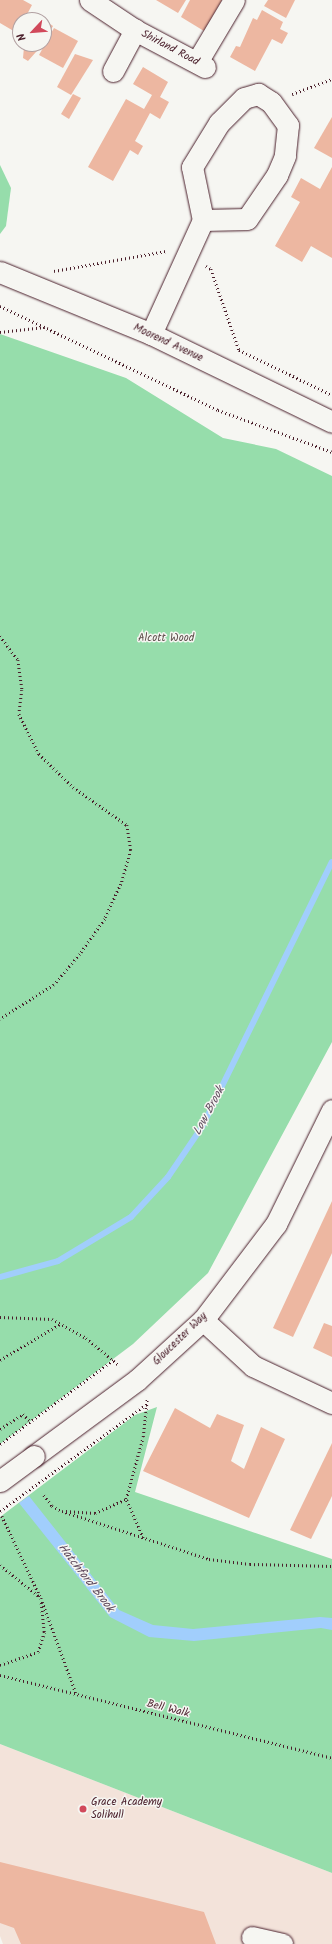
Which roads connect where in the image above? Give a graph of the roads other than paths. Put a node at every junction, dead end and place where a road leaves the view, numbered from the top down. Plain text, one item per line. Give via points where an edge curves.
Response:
1 (90, 0) edge
2 (234, 0) edge
3 (135, 30) junction
4 (113, 72) dead end
5 (203, 220) junction
6 (0, 272) edge
7 (151, 334) junction
8 (332, 422) edge
9 (332, 1110) edge
10 (202, 1320) junction
11 (332, 1403) edge
12 (0, 1481) edge
13 (252, 1937) dead end
14 (282, 1944) edge

1 - 3 street, Shirland Road
2 - 3 street, Shirland Road via 201,64
3 - 4 street, Shirland Road
5 - 5 street via 192,167 219,124 244,98 258,94 271,102 288,125 285,156 277,175 247,219
5 - 7 street
6 - 7 street, Moorend Avenue
7 - 8 street, Moorend Avenue
9 - 10 street, Gloucester Way via 276,1224
10 - 11 street via 253,1366
10 - 12 street, Gloucester Way, bridge via 137,1380
13 - 14 street

